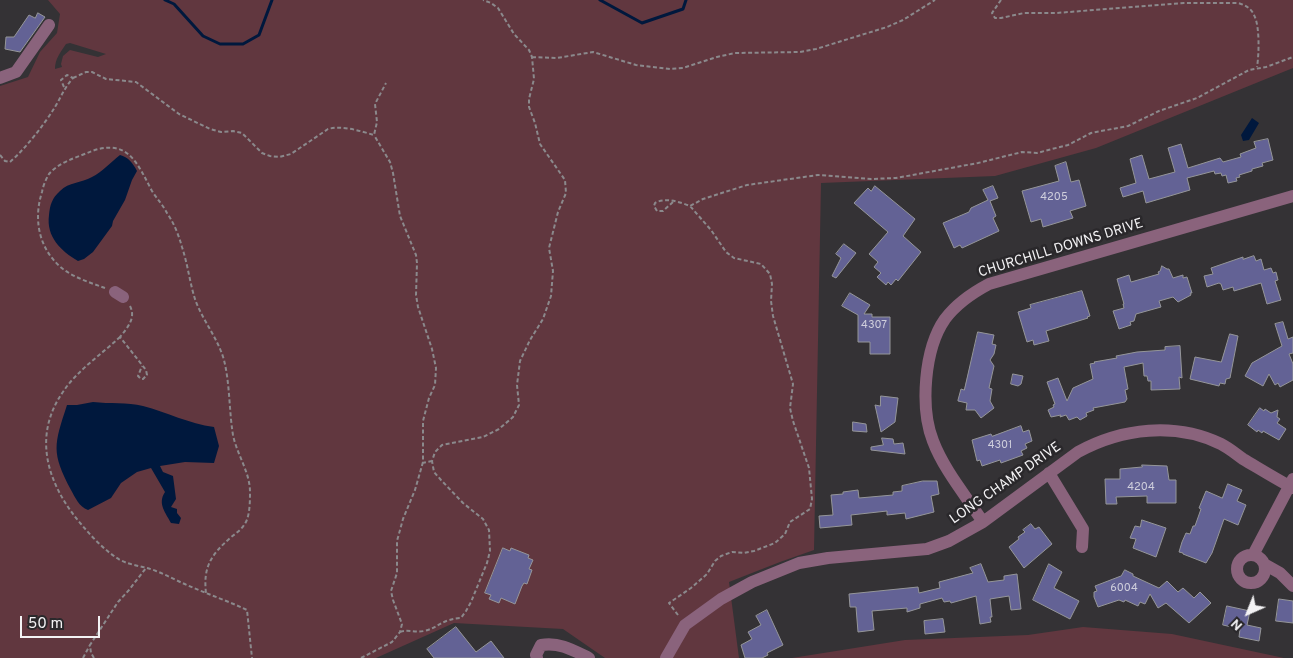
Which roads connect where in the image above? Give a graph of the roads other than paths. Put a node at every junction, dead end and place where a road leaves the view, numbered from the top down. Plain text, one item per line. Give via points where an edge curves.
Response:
1 (49, 25) dead end
2 (0, 78) edge
3 (1293, 196) edge
4 (1049, 474) junction
5 (1292, 484) edge
6 (983, 522) junction
7 (1082, 547) dead end
8 (1253, 555) junction
9 (1264, 564) junction
10 (1293, 586) edge
11 (537, 658) edge
12 (589, 658) edge
13 (666, 658) edge

1 - 2 street via 16,72
3 - 6 street, CHURCHILL DOWNS DRIVE via 989,284 956,306 939,329 932,349 926,383 928,423 939,454
4 - 5 street, LONG CHAMP DRIVE via 1078,452 1127,433 1177,431 1222,445
4 - 6 street, LONG CHAMP DRIVE
4 - 7 street via 1083,529
5 - 8 street
6 - 13 street, LONG CHAMP DRIVE via 927,549 799,563 752,582 685,625
8 - 9 street
8 - 9 street via 1244,557 1238,564 1237,573 1242,581 1251,584 1260,581 1265,573
9 - 10 street
11 - 12 street via 541,645 553,643

